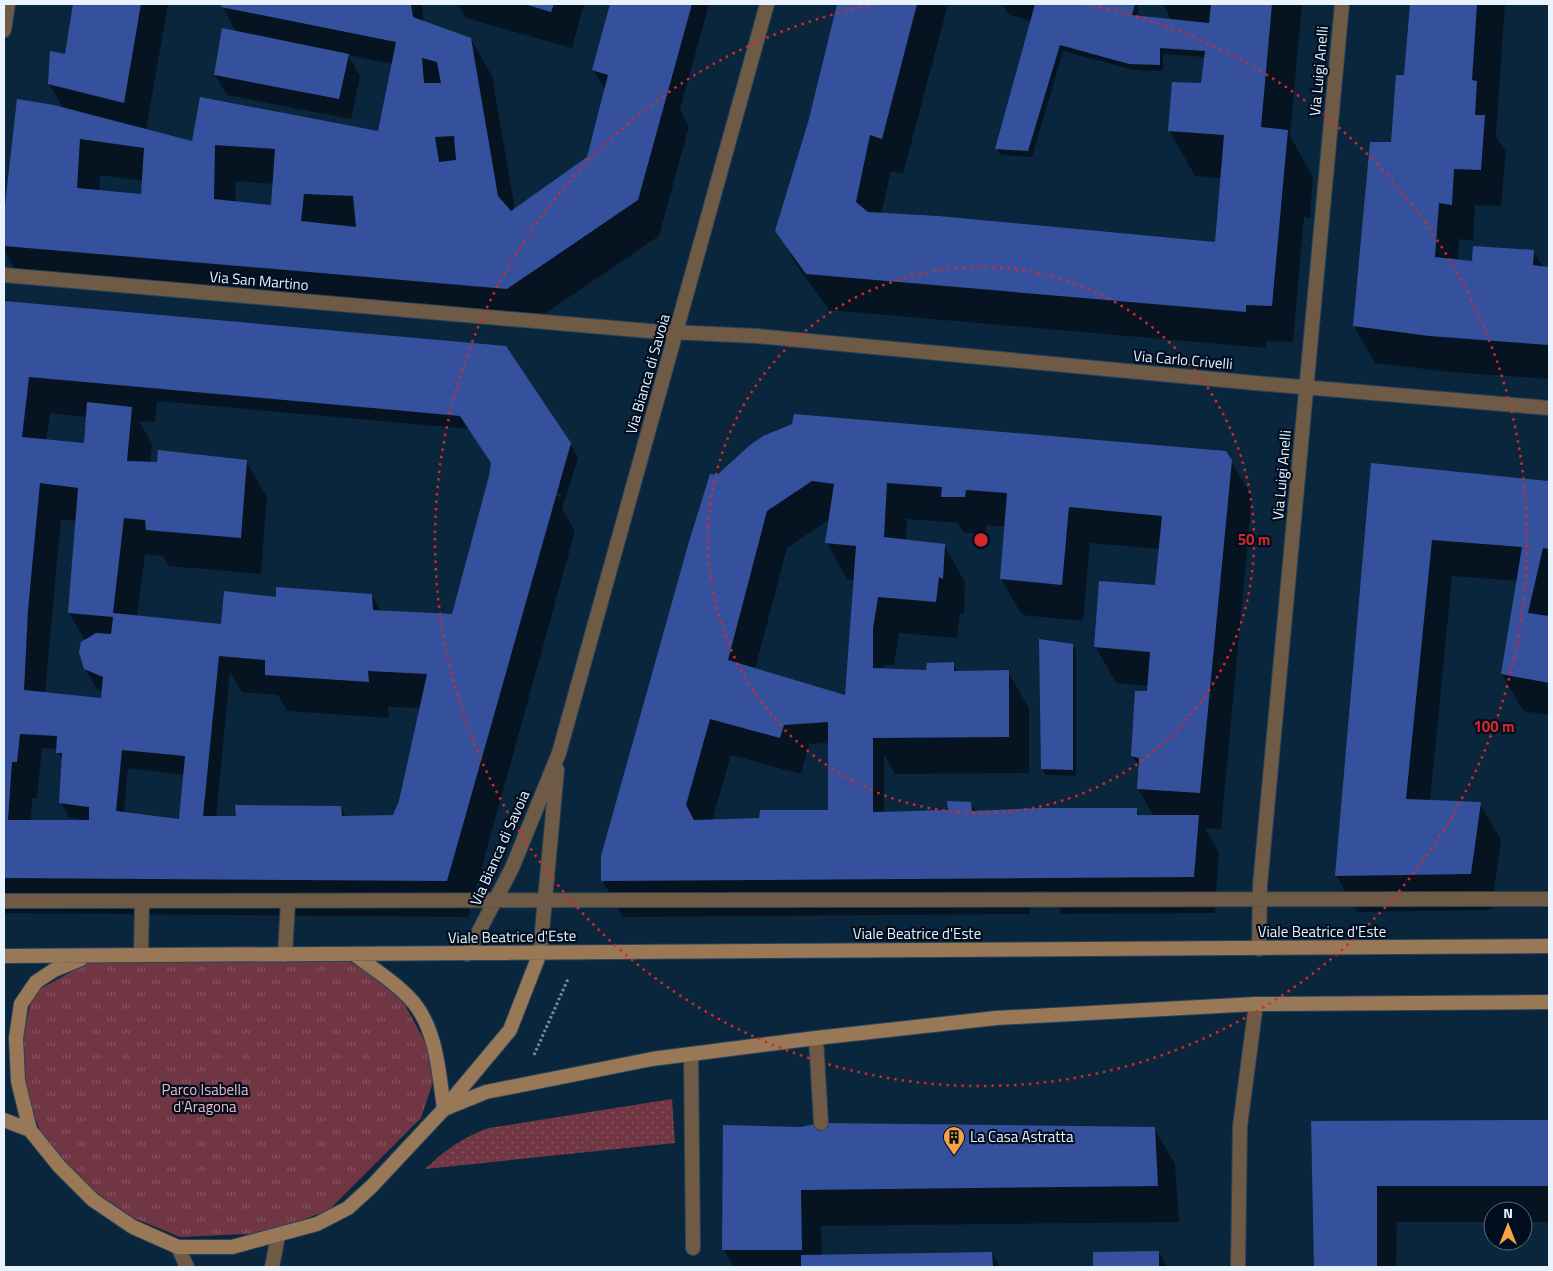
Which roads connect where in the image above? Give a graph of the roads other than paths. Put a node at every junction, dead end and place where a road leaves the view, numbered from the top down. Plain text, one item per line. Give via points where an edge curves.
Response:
1 (8, 4) edge
2 (767, 4) edge
3 (1342, 4) edge
4 (4, 30) edge
5 (4, 275) edge
6 (677, 332) junction
7 (1307, 386) junction
8 (1549, 408) edge
9 (558, 753) junction
10 (1549, 899) edge
11 (497, 900) junction
12 (544, 900) junction
13 (1258, 900) junction
14 (4, 901) edge
15 (142, 901) junction
16 (288, 901) junction
17 (1549, 946) edge
18 (1259, 948) junction
19 (540, 953) junction
20 (467, 954) junction
21 (141, 955) junction
22 (285, 955) junction
23 (355, 955) junction
24 (4, 956) edge
25 (89, 956) junction
26 (1549, 1002) edge
27 (1256, 1004) junction
28 (816, 1038) junction
29 (691, 1054) junction
30 (444, 1109) junction
31 (4, 1120) edge
32 (821, 1123) dead end
33 (30, 1130) junction
34 (278, 1236) junction
35 (178, 1247) junction
36 (693, 1248) dead end
37 (187, 1267) edge
38 (272, 1267) edge
39 (1238, 1267) edge

1 - 4 street
2 - 6 street, Via Bianca di Savoia
3 - 7 street, Via Luigi Anelli
5 - 6 street, Via San Martino
6 - 7 street, Via Carlo Crivelli via 757,336
6 - 9 street, Via Bianca di Savoia
7 - 8 street, Via Carlo Crivelli
7 - 13 street, Via Luigi Anelli
9 - 11 street, Via Bianca di Savoia
9 - 12 street, Via Bianca di Savoia
10 - 13 street
11 - 12 street
11 - 16 street
11 - 20 street, Via Bianca di Savoia
12 - 13 street
12 - 19 street, Via Bianca di Savoia
13 - 18 street, Via Luigi Anelli
14 - 15 street
15 - 16 street
15 - 21 street
16 - 22 street
17 - 18 main road, Viale Beatrice d'Este
18 - 19 main road, Viale Beatrice d'Este
19 - 20 main road, Viale Beatrice d'Este
19 - 30 main road via 510,1030
20 - 23 main road, Viale Beatrice d'Este
21 - 22 main road, Viale Beatrice d'Este
21 - 25 main road, Viale Beatrice d'Este
22 - 23 main road, Viale Beatrice d'Este
23 - 30 main road via 396,985 415,1004 429,1029
24 - 25 main road, Viale Beatrice d'Este
25 - 33 main road via 54,970 36,982 21,1004 16,1038 18,1081
26 - 27 main road
27 - 28 main road via 996,1018
27 - 39 street via 1240,1126
28 - 29 main road
28 - 32 street
29 - 30 main road via 486,1092
29 - 36 street
30 - 34 main road via 348,1208 317,1224
31 - 33 main road
33 - 35 main road via 59,1166 93,1200 133,1227
34 - 35 main road via 232,1247
34 - 38 street
35 - 37 street

